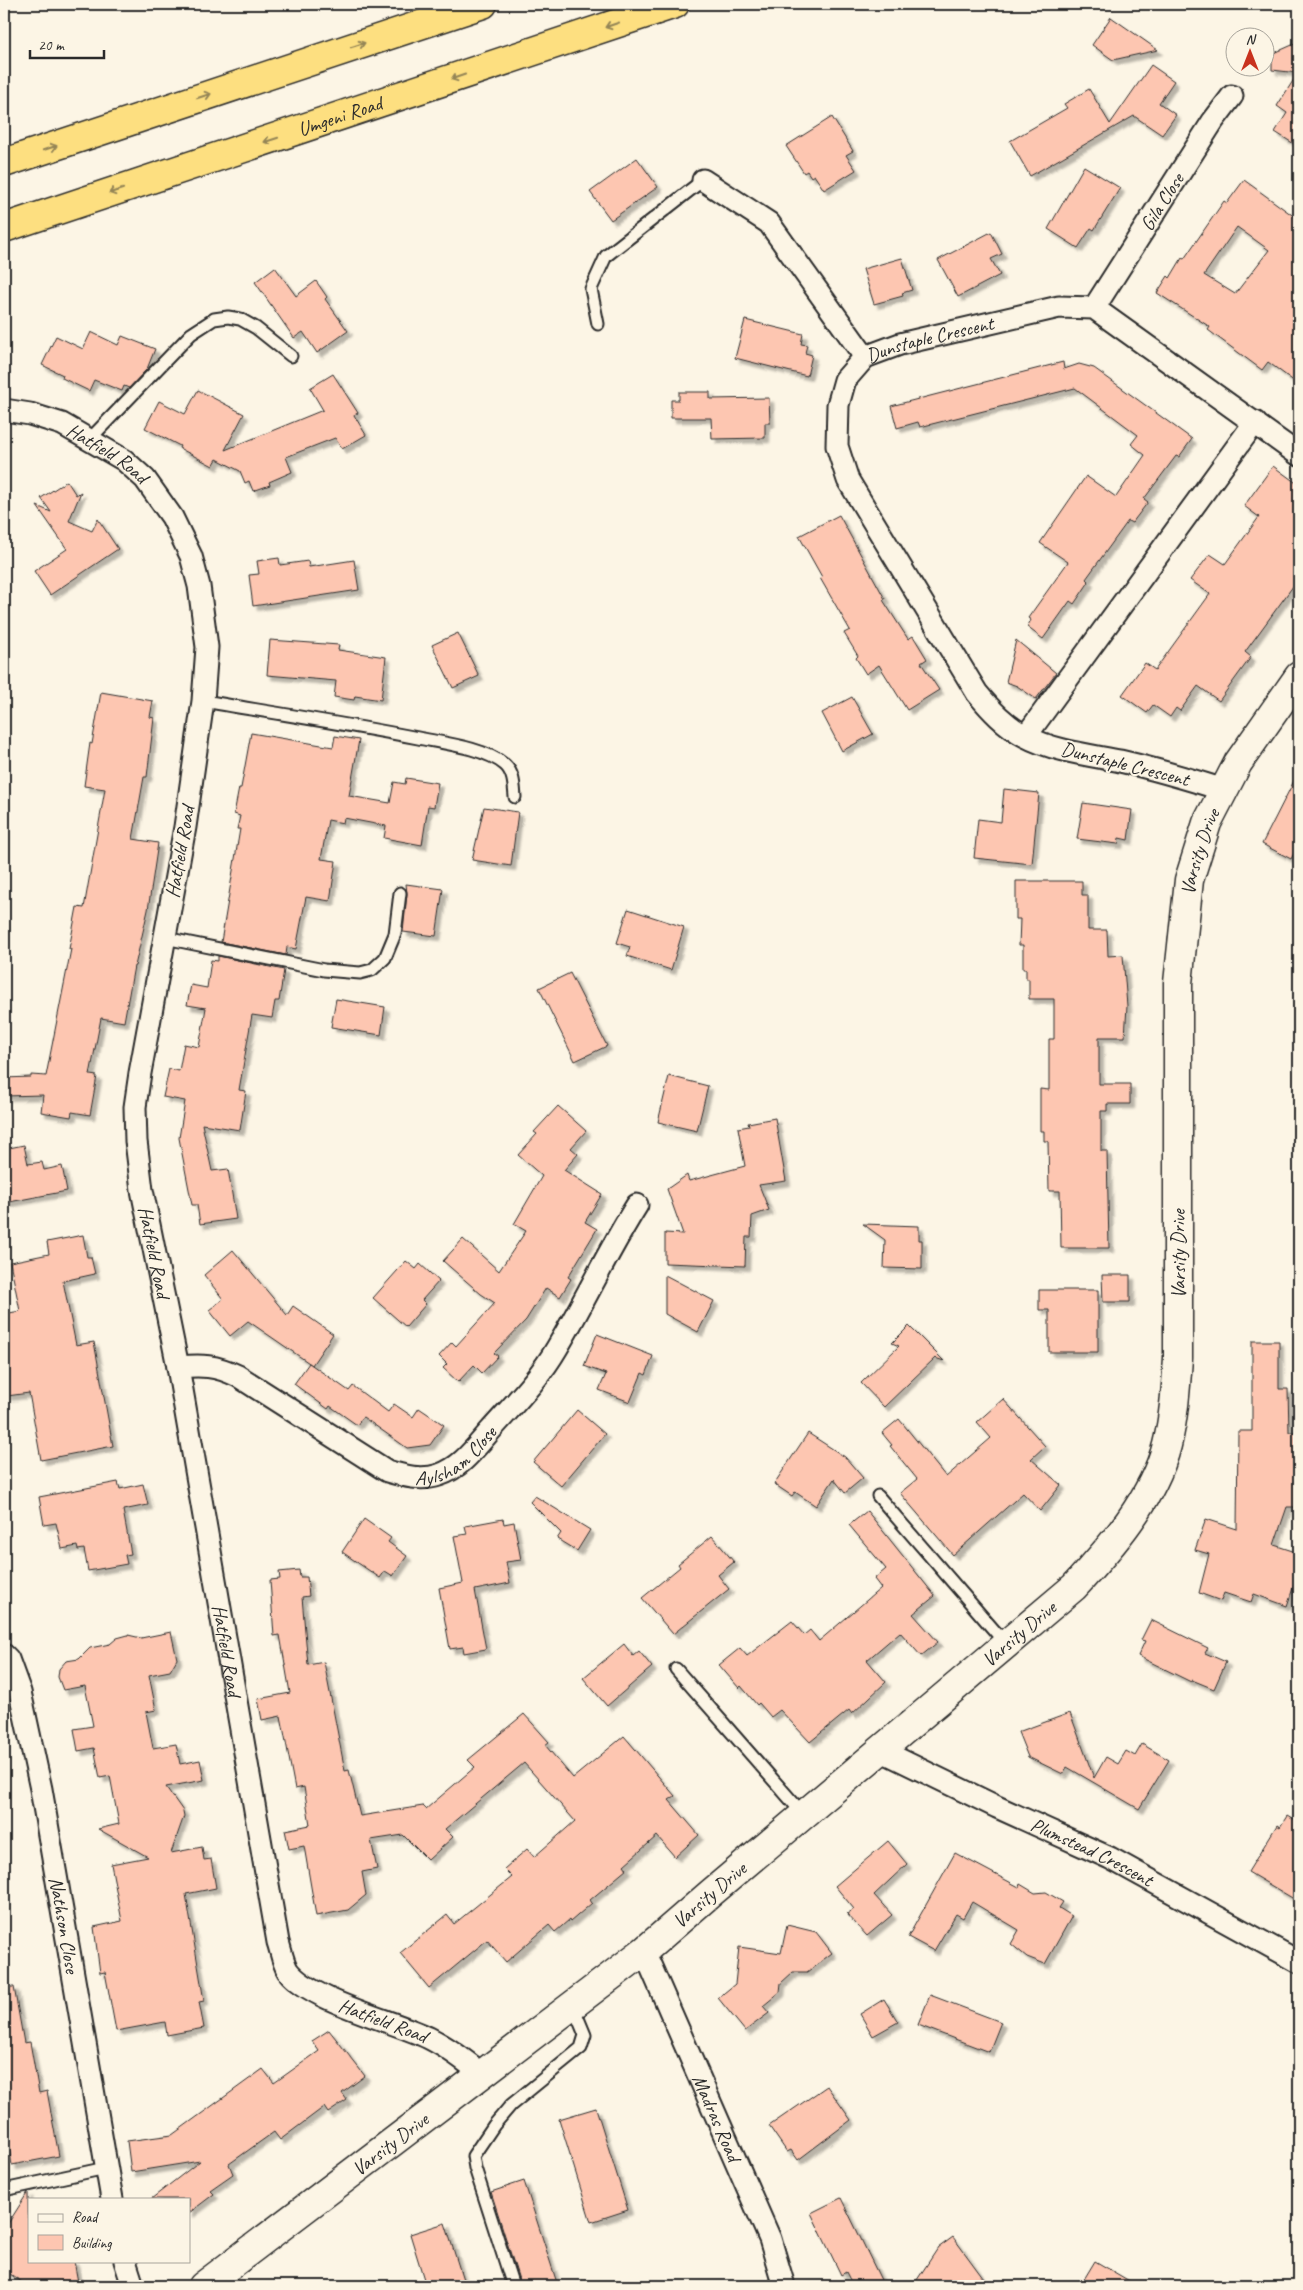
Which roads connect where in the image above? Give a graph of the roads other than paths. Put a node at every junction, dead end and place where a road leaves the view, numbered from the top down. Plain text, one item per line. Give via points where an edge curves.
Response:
1 (483, 4) edge
2 (675, 4) edge
3 (1232, 96) dead end
4 (4, 163) edge
5 (704, 180) joint
6 (4, 228) edge
7 (1094, 308) junction
8 (598, 324) dead end
9 (291, 356) dead end
10 (865, 357) junction
11 (4, 410) edge
12 (1255, 422) junction
13 (89, 440) junction
14 (1299, 455) edge
15 (1299, 676) edge
16 (203, 701) junction
17 (1026, 736) junction
18 (1224, 790) junction
19 (515, 797) dead end
20 (400, 894) dead end
21 (165, 938) junction
22 (637, 1205) dead end
23 (178, 1367) junction
24 (878, 1496) dead end
25 (1006, 1644) junction
26 (4, 1655) edge
27 (676, 1669) dead end
28 (880, 1750) junction
29 (804, 1815) junction
30 (644, 1951) junction
31 (1299, 1962) edge
32 (573, 2006) junction
33 (483, 2075) junction
34 (106, 2168) junction
35 (4, 2190) edge
36 (112, 2198) edge
37 (125, 2262) edge
38 (133, 2286) edge
39 (203, 2286) edge
40 (513, 2286) edge
41 (784, 2286) edge

4 -> 1 highway
2 -> 6 highway, Umgeni Road
3 - 7 street, Gila Close via 1212,121
5 - 8 lane via 606,256 591,289
5 - 10 street via 769,223
7 - 10 street, Dunstaple Crescent via 1059,307 900,344
7 - 12 street
9 - 13 lane via 240,319 214,320 191,334
10 - 17 street, Dunstaple Crescent via 845,380 838,405 837,446 848,480 977,693 1007,724
11 - 13 street, Hatfield Road via 62,424
12 - 14 street
12 - 17 street
13 - 16 street, Hatfield Road via 124,460 144,479 172,517 191,556 199,586 206,639
15 - 18 street, Varsity Drive via 1254,737
16 - 19 lane via 378,730 475,751 505,765 514,782
16 - 21 street, Hatfield Road
17 - 18 street, Dunstaple Crescent via 1056,747 1151,768
18 - 25 street, Varsity Drive via 1206,823 1197,850 1188,880 1184,911 1178,983 1178,1358 1167,1445 1152,1482 1100,1558 1074,1587
20 - 21 lane via 395,934 386,958 372,970 360,973 324,970
21 - 23 street, Hatfield Road via 135,1107 136,1141 142,1190
22 - 23 street, Aylsham Close via 557,1348 532,1385 465,1459 440,1475 414,1478 387,1471 238,1376 203,1365
23 - 33 street, Hatfield Road via 283,1960 288,1971 318,1993 430,2039 460,2056
24 - 25 lane
25 - 28 street, Varsity Drive
26 - 34 street, Nathson Close via 20,1692 41,1789
27 - 29 lane
28 - 29 street, Varsity Drive
28 - 31 street, Plumstead Crescent via 1110,1858
29 - 30 street, Varsity Drive
30 - 32 street, Varsity Drive
30 - 41 street, Madras Road via 770,2239
32 - 33 street, Varsity Drive
32 - 40 lane via 585,2035 581,2048 511,2105 473,2156
33 - 39 street, Varsity Drive
34 - 35 lane
34 - 36 street, Nathson Close
37 - 38 street

